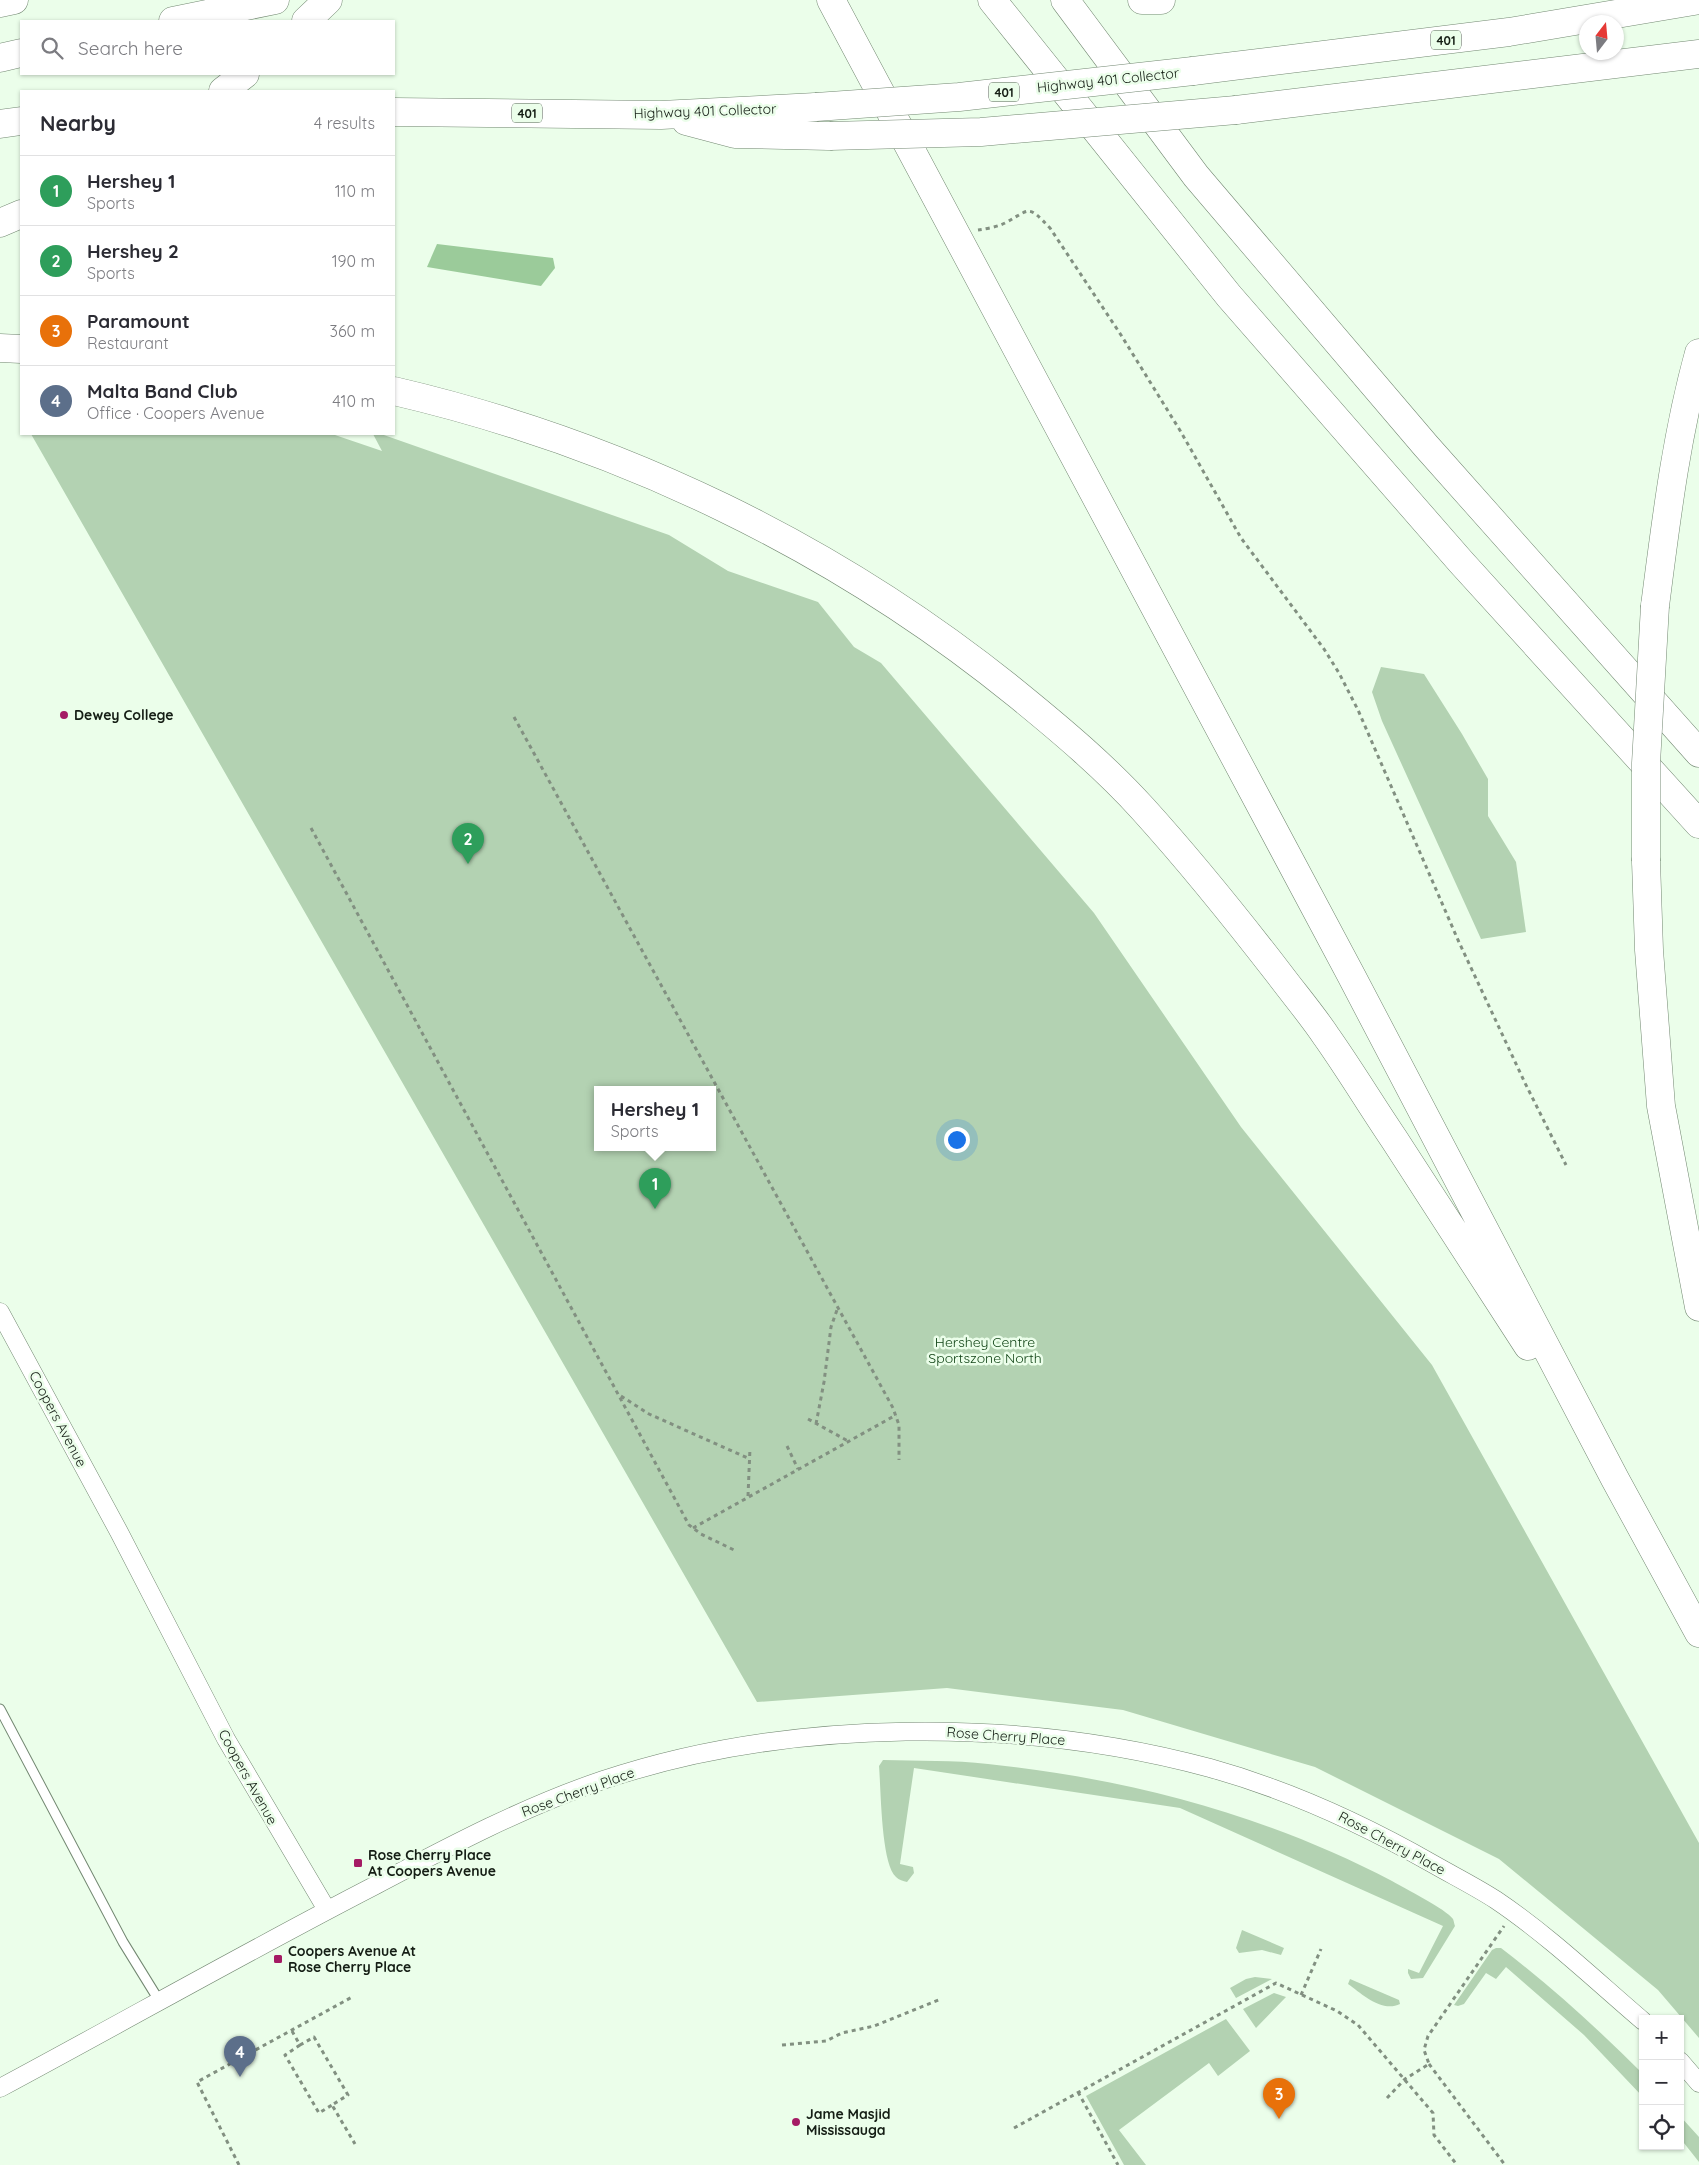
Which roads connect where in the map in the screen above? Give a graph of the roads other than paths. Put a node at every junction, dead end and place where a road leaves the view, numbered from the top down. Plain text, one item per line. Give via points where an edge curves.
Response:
1 (14, 0) edge
2 (275, 0) edge
3 (328, 0) edge
4 (832, 0) edge
5 (992, 0) edge
6 (1065, 0) edge
7 (1142, 0) edge
8 (1146, 0) edge
9 (1161, 0) edge
10 (1699, 0) edge
11 (0, 3) edge
12 (178, 20) edge
13 (307, 20) edge
14 (20, 53) edge
15 (1699, 54) edge
16 (0, 58) edge
17 (244, 75) edge
18 (224, 90) edge
19 (395, 112) edge
20 (661, 115) junction
21 (20, 121) edge
22 (0, 124) edge
23 (20, 214) edge
24 (0, 223) edge
25 (0, 348) edge
26 (20, 348) edge
27 (1699, 353) edge
28 (395, 390) edge
29 (1699, 754) edge
30 (1699, 824) edge
31 (1699, 1307) edge
32 (0, 1312) edge
33 (1615, 1479) junction
34 (1699, 1633) edge
35 (0, 1709) edge
36 (327, 1910) junction
37 (160, 2002) junction
38 (1639, 2017) edge
39 (1684, 2066) edge
40 (1699, 2083) edge
41 (0, 2088) edge

1 - 11 highway
2 - 12 highway
3 - 13 highway
4 - 33 highway via 1347,966
5 - 30 highway via 1229,296 1461,562
6 - 29 highway via 1196,176 1426,446
7 - 8 highway
8 - 9 highway
10 - 20 highway, Highway 401 Collector / 401, bridge via 1509,32 959,97
14 - 16 highway
15 - 20 highway, bridge via 1236,110 981,132 830,136 735,134
17 - 18 highway
19 - 20 highway, Highway 401 Collector / 401
21 - 22 highway
23 - 24 highway
25 - 26 highway
27 - 31 highway, bridge via 1688,390 1668,500 1655,606 1646,762 1649,950 1661,1106
28 - 33 highway via 538,430 628,464 729,509 817,556 907,612 987,670 1067,735 1141,807 1236,917 1326,1035
32 - 36 street, Coopers Avenue via 226,1739
33 - 34 highway
35 - 37 lane via 123,1942
36 - 37 street
36 - 38 street, Rose Cherry Place via 478,1832 551,1799 605,1779 686,1757 810,1737 927,1732 1020,1735 1082,1742 1218,1771 1320,1807 1379,1833 1495,1899
37 - 41 street
39 - 40 street

